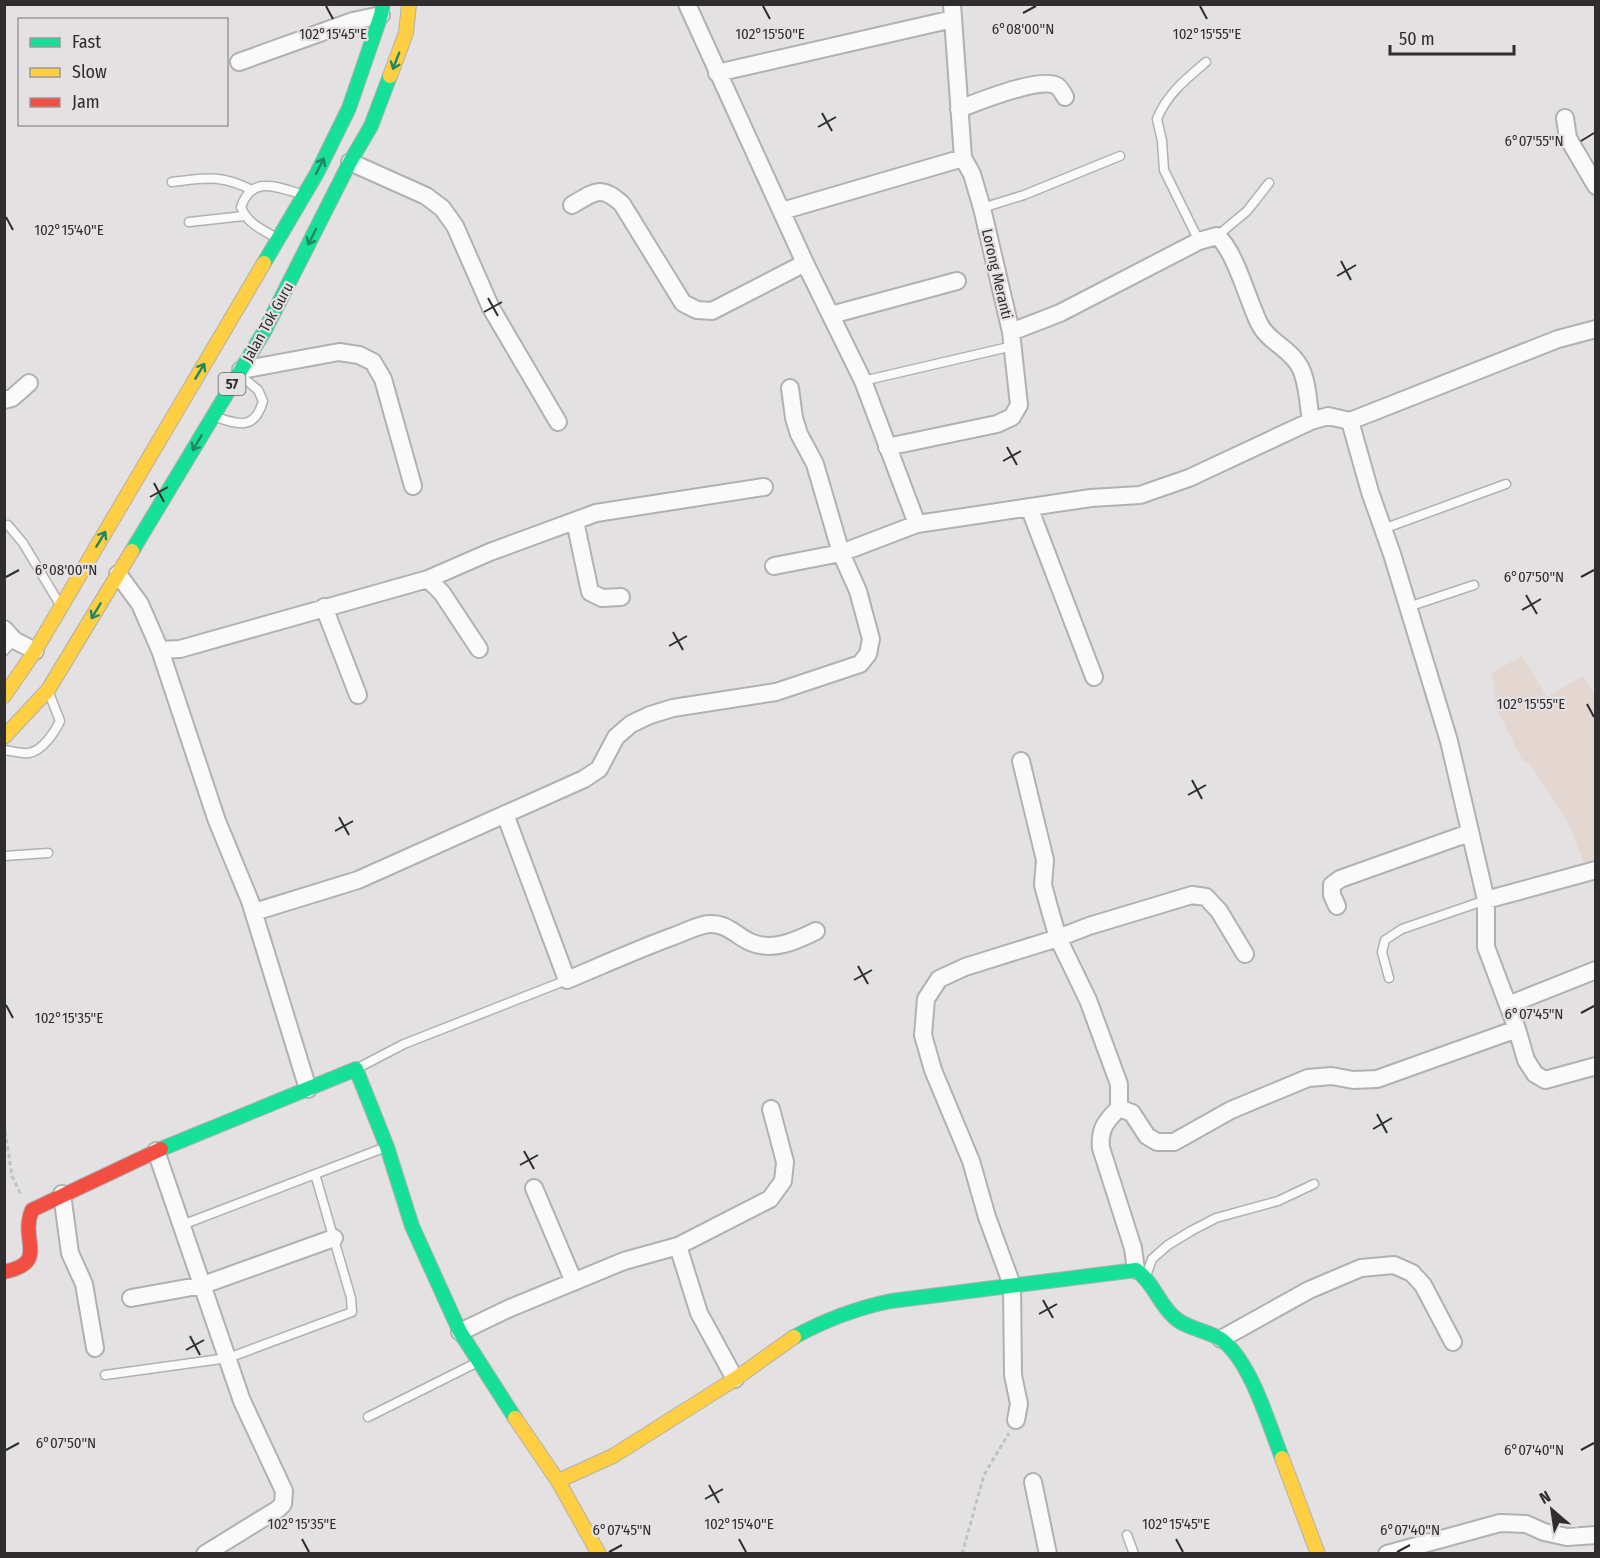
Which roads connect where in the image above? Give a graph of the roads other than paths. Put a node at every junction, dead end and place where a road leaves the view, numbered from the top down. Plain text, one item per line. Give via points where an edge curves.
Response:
1 (409, 4) edge
2 (687, 4) edge
3 (382, 10) edge
4 (953, 12) edge
5 (239, 62) dead end
6 (1206, 62) dead end
7 (717, 73) junction
8 (1065, 97) dead end
9 (959, 109) junction
10 (1565, 118) dead end
11 (1120, 156) dead end
12 (963, 158) junction
13 (350, 162) junction
14 (172, 182) dead end
15 (1269, 183) dead end
16 (1596, 186) edge
17 (252, 190) junction
18 (304, 195) junction
19 (572, 205) dead end
20 (982, 208) junction
21 (782, 211) junction
22 (244, 216) junction
23 (189, 222) dead end
24 (1216, 236) junction
25 (278, 239) junction
26 (1199, 241) junction
27 (805, 263) junction
28 (957, 281) dead end
29 (831, 315) junction
30 (1596, 329) edge
31 (1012, 339) junction
32 (239, 372) junction
33 (863, 381) junction
34 (29, 383) dead end
35 (790, 388) dead end
36 (4, 400) edge
37 (197, 416) junction
38 (1311, 421) junction
39 (1350, 421) junction
40 (558, 422) dead end
41 (887, 447) junction
42 (1506, 484) dead end
43 (413, 486) dead end
44 (764, 488) dead end
45 (1029, 507) junction
46 (575, 521) junction
47 (917, 524) junction
48 (8, 525) dead end
49 (1383, 529) junction
50 (841, 553) junction
51 (774, 566) dead end
52 (118, 574) junction
53 (428, 579) junction
54 (1474, 585) dead end
55 (621, 597) dead end
56 (61, 606) junction
57 (324, 607) junction
58 (1408, 607) junction
59 (8, 640) edge
60 (479, 649) dead end
61 (160, 650) junction
62 (35, 651) junction
63 (1094, 677) dead end
64 (48, 690) junction
65 (358, 695) dead end
66 (4, 696) edge
67 (4, 737) edge
68 (4, 750) edge
69 (1021, 761) dead end
70 (505, 814) junction
71 (1469, 833) junction
72 (48, 853) dead end
73 (4, 856) edge
74 (1596, 870) edge
75 (1486, 900) junction
76 (1337, 906) dead end
77 (254, 912) junction
78 (816, 931) dead end
79 (1059, 938) junction
80 (1245, 954) dead end
81 (1596, 970) edge
82 (1389, 978) dead end
83 (567, 980) junction
84 (1508, 1005) junction
85 (1517, 1029) junction
86 (1596, 1066) edge
87 (356, 1070) junction
88 (308, 1089) junction
89 (1119, 1108) junction
90 (771, 1109) dead end
91 (387, 1147) junction
92 (156, 1151) junction
93 (315, 1174) junction
94 (1314, 1184) dead end
95 (534, 1188) dead end
96 (62, 1194) junction
97 (182, 1225) junction
98 (334, 1238) junction
99 (678, 1246) junction
100 (4, 1272) edge
101 (1141, 1274) junction
102 (574, 1281) junction
103 (203, 1285) junction
104 (1012, 1285) junction
105 (131, 1298) dead end
106 (460, 1332) junction
107 (1221, 1339) junction
108 (1453, 1342) dead end
109 (95, 1348) dead end
110 (228, 1358) junction
111 (478, 1361) junction
112 (105, 1375) dead end
113 (735, 1379) junction
114 (368, 1417) dead end
115 (1017, 1420) road end
116 (558, 1481) junction
117 (1033, 1482) dead end
118 (1127, 1535) dead end
119 (1596, 1535) edge
120 (205, 1554) edge
121 (599, 1554) edge
122 (1048, 1554) edge
123 (1134, 1554) edge
124 (1318, 1554) edge
125 (1387, 1554) edge

1 -> 13 street, Jalan Tok Guru / 57 via 406,33 371,126
2 - 7 street
3 - 5 street
18 -> 3 street, Jalan Tok Guru / 57 via 349,108
4 - 7 street
4 - 9 street, Lorong Meranti
6 - 26 lane via 1175,89 1156,119 1164,170
7 - 21 street
8 - 9 street via 1059,86 1050,83 1028,85
9 - 12 street, Lorong Meranti
10 - 16 street via 1568,138
11 - 20 lane
12 - 20 street, Lorong Meranti
12 - 21 street
13 -> 32 street, Jalan Tok Guru / 57 via 265,330
13 - 40 street via 426,196 442,208 455,226 491,308
14 - 17 lane via 222,178
15 - 24 lane via 1247,211
17 - 18 lane via 263,185 275,186
17 - 22 lane via 244,197
18 - 25 street, Jalan Tok Guru / 57
19 - 27 street via 600,190 612,194 683,303 697,310 712,311
20 - 31 street, Lorong Meranti
21 - 27 street
22 - 23 lane
22 - 25 lane
24 - 26 street
24 - 38 street via 1227,246 1260,326 1298,364
37 -> 25 street, Jalan Tok Guru / 57
26 - 31 street
27 - 29 street
28 - 29 street
29 - 33 street
30 - 39 street via 1558,339
31 - 33 lane
31 - 41 street, Lorong Meranti via 1020,405 1012,417 997,424
32 - 37 street, Jalan Tok Guru / 57
32 - 37 lane via 258,390 263,401 260,412 249,423 238,425
32 - 43 street via 339,352 373,362 383,379
33 - 41 street
34 - 36 street
35 - 50 street via 794,418 815,464
37 -> 52 street, Jalan Tok Guru / 57
56 -> 37 street, Jalan Tok Guru / 57
38 - 39 street via 1328,416
38 - 45 street via 1189,478 1140,495
39 - 49 street
41 - 47 street
42 - 49 lane
44 - 46 street via 596,513
45 - 47 street
45 - 63 street
46 - 53 street
46 - 55 street via 590,592 602,598
47 - 50 street
48 - 56 lane
49 - 58 street
50 - 51 street
50 - 70 street via 858,591 871,639 868,654 860,664 776,692 650,715 616,737 599,769 592,774
52 - 61 street via 141,603
52 -> 64 street, Jalan Tok Guru / 57
53 - 57 street
53 - 60 street via 442,593
54 - 58 lane
56 - 62 street, Jalan Tok Guru / 57
57 - 61 street via 180,649
57 - 65 street
58 - 71 street via 1449,741
59 - 62 street
61 - 77 street via 217,821
62 - 66 street, Jalan Tok Guru / 57
64 - 67 street, Jalan Tok Guru / 57
64 - 68 lane via 60,721 55,731 36,751
69 - 79 street via 1045,860 1043,885
70 - 77 street via 358,880
70 - 83 street
71 - 75 street
71 - 76 street via 1340,879 1332,885
72 - 73 lane
74 - 75 street
75 - 82 lane via 1402,928 1384,940 1382,952
75 - 84 street via 1486,947
77 - 88 street
78 - 83 street via 798,940 762,946 722,924 706,924
79 - 80 street via 1192,895 1206,897 1219,911
79 - 89 street via 1088,1000 1119,1084
79 - 104 street via 997,956 939,979 926,999 923,1035 933,1070 971,1161
81 - 84 street
83 - 87 lane via 404,1044
84 - 85 street
85 - 86 street via 1526,1060 1535,1074 1545,1080
85 - 89 street via 1377,1079 1308,1078 1231,1110 1174,1142 1157,1142 1147,1136 1132,1113
87 - 88 street
87 - 91 street
88 - 92 street
89 - 101 street via 1104,1122 1099,1136
90 - 99 street via 786,1162 783,1181 770,1199
91 - 93 lane
91 - 106 street via 412,1226
92 - 96 street
92 - 97 street
93 - 97 lane
93 - 98 lane
94 - 101 lane via 1267,1205 1216,1218 1191,1231 1168,1245
95 - 102 street
96 - 100 street via 32,1210 28,1216 32,1253 28,1264 20,1271
96 - 109 street via 70,1253 84,1284
97 - 103 street
98 - 103 street
98 - 110 lane via 352,1312
99 - 102 street via 624,1261
99 - 113 street via 699,1313
101 - 104 street
101 - 107 street via 1174,1318
102 - 106 street
103 - 105 street
103 - 110 street
104 - 113 street via 862,1306 783,1343
104 - 115 street
106 - 111 street
107 - 108 street via 1309,1290 1361,1268 1394,1264 1413,1273 1423,1285
107 - 124 street via 1235,1352 1257,1393
110 - 112 lane
110 - 120 street via 284,1498 278,1509
111 - 114 lane
111 - 116 street
113 - 116 street via 613,1456
116 - 121 street
117 - 122 street
118 - 123 lane
119 - 125 street via 1567,1537 1526,1524 1500,1523

